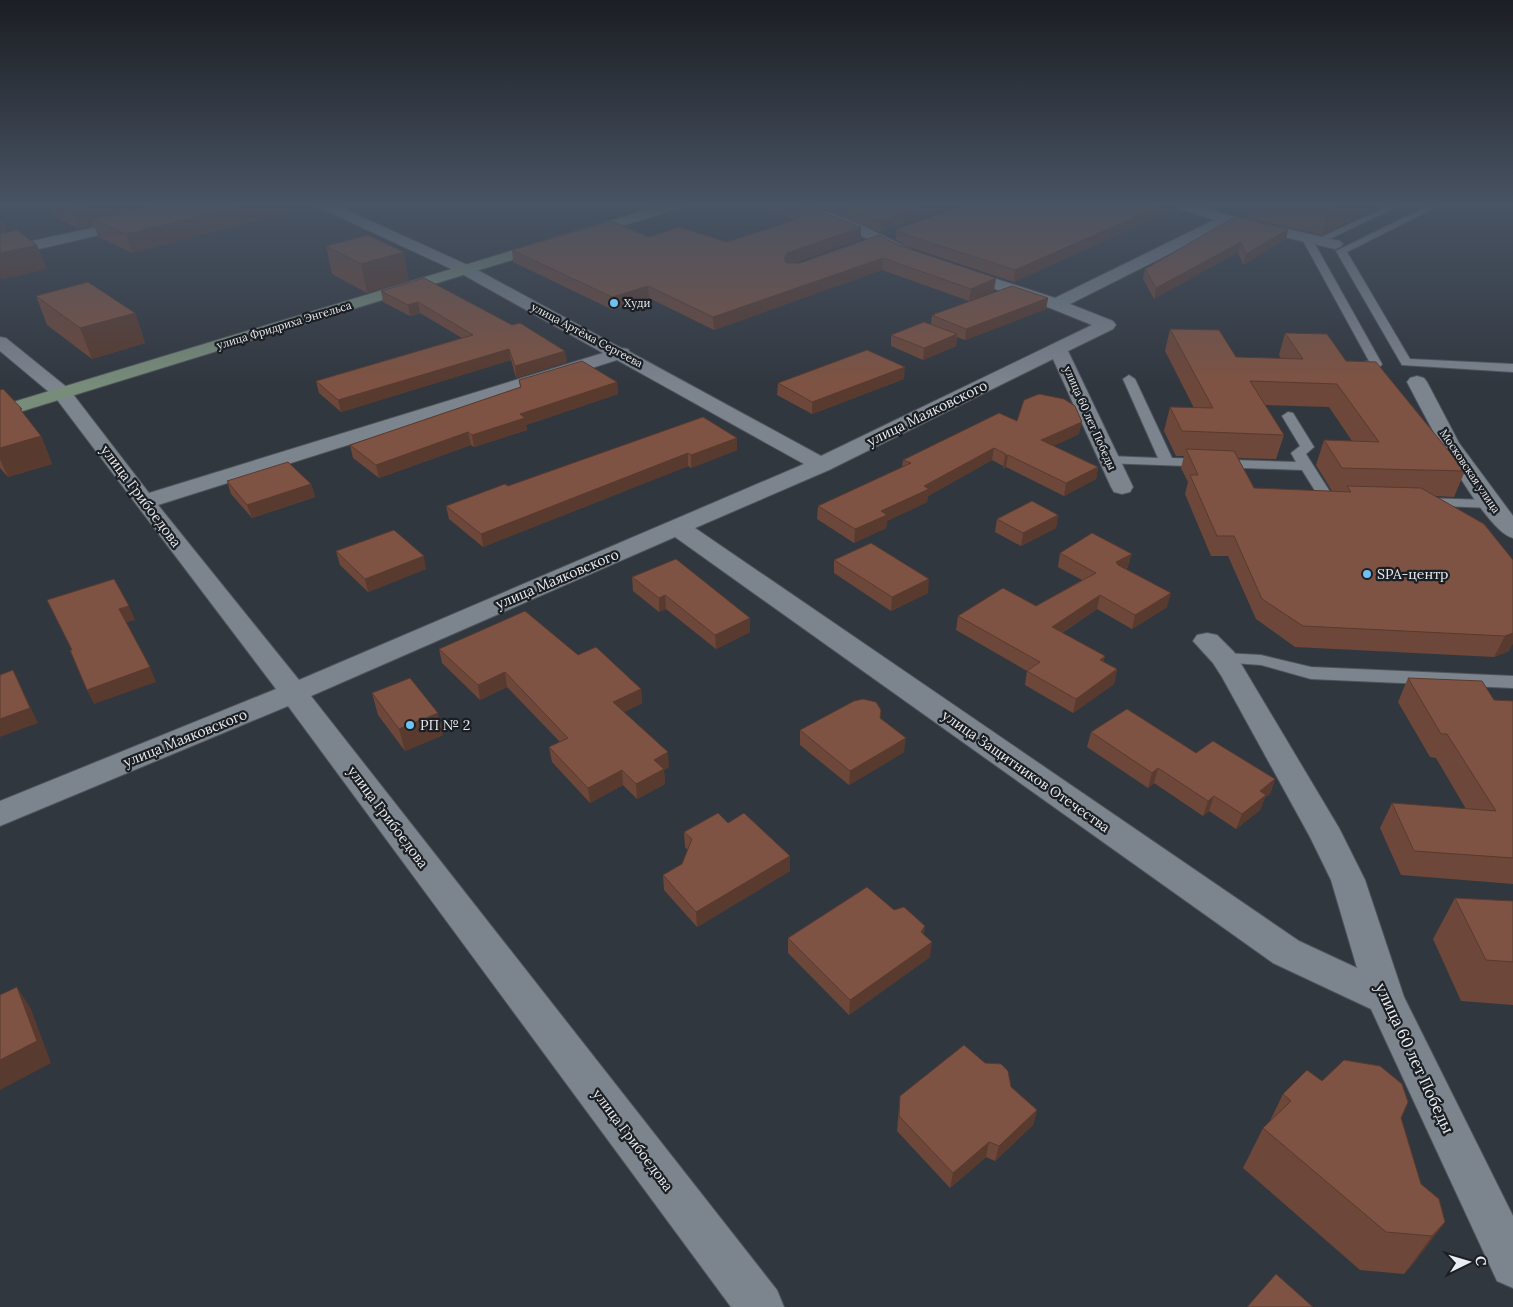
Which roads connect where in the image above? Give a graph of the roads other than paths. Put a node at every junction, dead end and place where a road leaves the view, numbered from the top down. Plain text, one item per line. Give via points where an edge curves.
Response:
1 (453, 264) edge
2 (485, 264) edge
3 (1136, 264) edge
4 (1326, 264) edge
5 (1349, 264) edge
6 (948, 267) edge
7 (466, 270) junction
8 (1056, 304) junction
9 (0, 342) edge
10 (1058, 349) junction
11 (621, 353) junction
12 (1406, 362) junction
13 (1362, 366) edge
14 (1513, 368) edge
15 (1129, 378) dead end
16 (1416, 382) joint
17 (62, 393) junction
18 (0, 412) edge
19 (1288, 416) dead end
20 (1108, 460) junction
21 (1167, 462) junction
22 (821, 465) junction
23 (1306, 466) junction
24 (1122, 487) dead end
25 (1355, 500) edge
26 (144, 502) junction
27 (1412, 502) edge
28 (1491, 504) junction
29 (677, 527) junction
30 (1513, 531) edge
31 (1216, 650) joint
32 (1513, 682) edge
33 (293, 693) junction
34 (0, 814) edge
35 (1385, 998) junction
36 (1513, 1265) edge
37 (760, 1307) edge

1 - 7 street, улица Артёма Сергеева
2 - 7 street, улица Фридриха Энгельса
3 - 8 street
4 - 13 lane via 1376,364
5 - 12 lane
6 - 8 street
7 - 11 street, улица Артёма Сергеева
7 - 17 street, улица Фридриха Энгельса
8 - 10 street, улица Маяковского via 1107,325
9 - 17 street, улица Грибоедова
10 - 20 street, улица 60 лет Победы
10 - 22 street, улица Маяковского
11 - 22 street, улица Артёма Сергеева
11 - 26 street
12 - 14 lane
12 - 16 lane
15 - 21 lane
16 - 28 street, Московская улица via 1449,443
17 - 18 street, улица Фридриха Энгельса
17 - 26 street, улица Грибоедова
19 - 23 lane via 1307,447 1298,453
20 - 21 lane
20 - 24 street, улица 60 лет Победы
21 - 23 lane
22 - 29 street, улица Маяковского
23 - 25 lane via 1327,500
26 - 33 street, улица Грибоедова
27 - 28 lane
28 - 30 street, Московская улица
29 - 33 street, улица Маяковского
29 - 35 street, улица Защитников Отечества via 1286,952
31 - 32 lane via 1311,673
31 - 35 street, улица 60 лет Победы via 1328,837 1348,880
33 - 34 street, улица Маяковского
33 - 37 street, улица Грибоедова
35 - 36 street, улица 60 лет Победы

